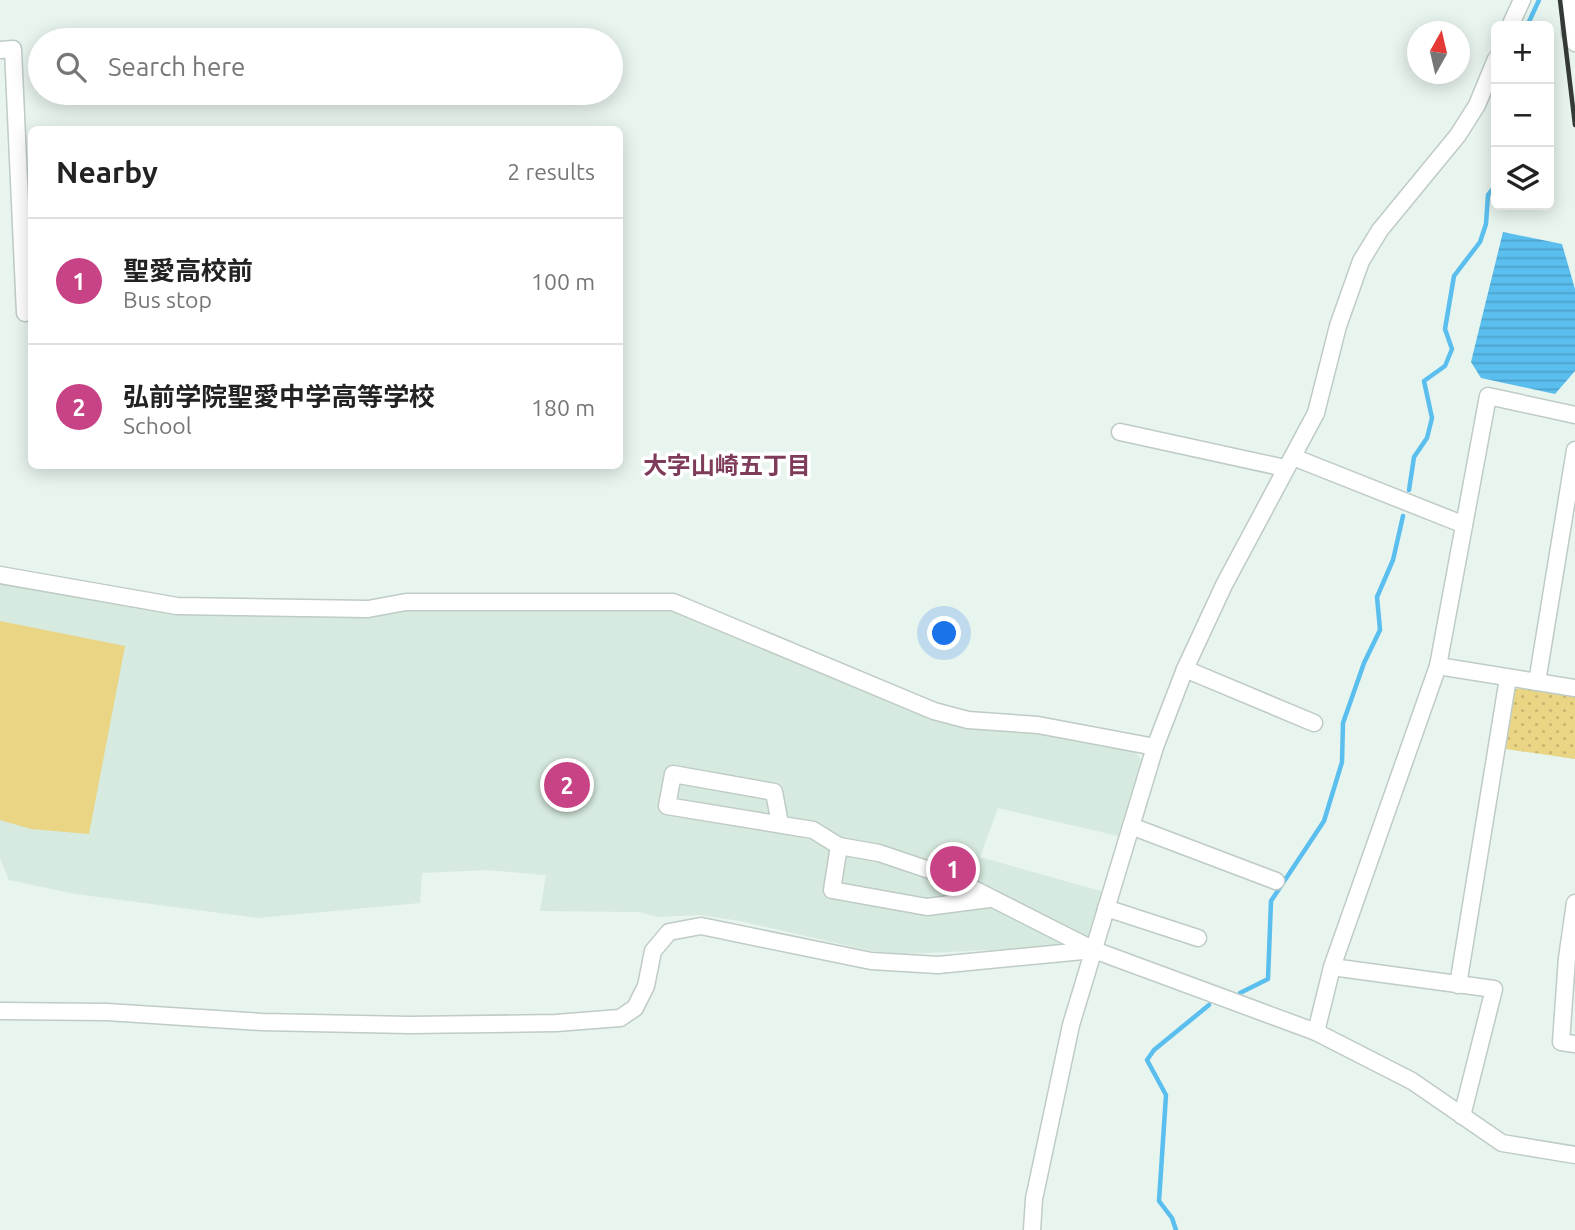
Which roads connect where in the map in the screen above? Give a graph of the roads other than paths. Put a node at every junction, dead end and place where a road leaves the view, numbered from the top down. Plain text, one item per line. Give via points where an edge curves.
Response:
1 (1522, 0) edge
2 (1569, 0) edge
3 (1512, 21) edge
4 (1575, 43) edge
5 (0, 50) edge
6 (1491, 71) edge
7 (25, 313) dead end
8 (1575, 415) edge
9 (1120, 432) dead end
10 (1575, 450) edge
11 (1289, 462) junction
12 (1462, 524) junction
13 (0, 575) edge
14 (1438, 666) junction
15 (1185, 669) junction
16 (1508, 678) junction
17 (1537, 682) junction
18 (1575, 688) edge
19 (1314, 723) dead end
20 (1155, 747) junction
21 (780, 824) junction
22 (1131, 826) junction
23 (839, 846) junction
24 (1276, 881) dead end
25 (989, 899) junction
26 (1575, 903) edge
27 (1107, 908) junction
28 (1198, 938) dead end
29 (1094, 950) junction
30 (1332, 967) junction
31 (1458, 985) junction
32 (0, 1011) edge
33 (1316, 1032) junction
34 (1575, 1044) edge
35 (1462, 1116) junction
36 (1575, 1155) edge
37 (1032, 1230) edge

1 - 3 street
2 - 4 street via 1570,34
5 - 7 street via 13,49
6 - 11 street via 1458,135 1380,230 1361,261 1338,326 1316,413
8 - 12 street via 1488,396
9 - 11 street
10 - 17 street
11 - 12 street
11 - 15 street
12 - 14 street
13 - 20 street via 177,606 368,609 406,603 673,603 934,711 968,720 1038,724
14 - 16 street
14 - 30 street
15 - 19 street
15 - 20 street
16 - 17 street
16 - 31 street
17 - 18 street
20 - 22 street
21 - 21 street via 667,806 673,774 774,792
21 - 23 street via 813,830
22 - 24 street
22 - 27 street
23 - 25 street via 879,853 950,877
23 - 25 street via 832,890 926,907
25 - 29 street
26 - 34 street via 1562,1042
27 - 28 street
27 - 29 street
29 - 32 street via 938,965 898,963 701,926 669,932 653,951 646,986 635,1009 620,1018 409,1025
29 - 33 street
29 - 37 street via 1071,1025 1034,1199
30 - 31 street
30 - 33 street
31 - 35 street via 1494,989
33 - 35 street via 1412,1081
35 - 36 street via 1502,1143

